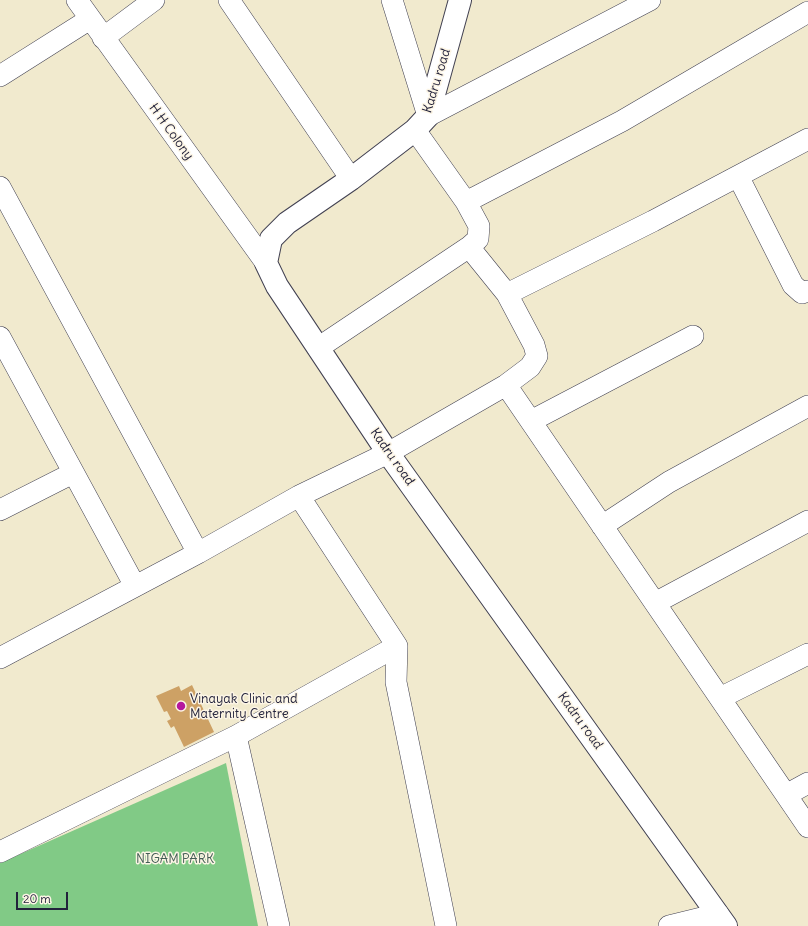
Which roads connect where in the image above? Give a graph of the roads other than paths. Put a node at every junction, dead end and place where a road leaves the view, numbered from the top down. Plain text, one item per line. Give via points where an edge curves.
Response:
1 (77, 0) edge
2 (154, 0) edge
3 (229, 0) edge
4 (392, 0) edge
5 (460, 0) edge
6 (615, 0) edge
7 (650, 0) edge
8 (808, 12) edge
9 (90, 19) junction
10 (608, 21) junction
11 (104, 38) junction
12 (0, 76) edge
13 (421, 123) junction
14 (808, 138) edge
15 (738, 176) junction
16 (352, 179) junction
17 (0, 187) edge
18 (466, 202) junction
19 (469, 247) junction
20 (266, 263) junction
21 (808, 291) edge
22 (507, 294) junction
23 (693, 336) dead end
24 (0, 337) edge
25 (318, 348) junction
26 (506, 385) junction
27 (808, 406) edge
28 (531, 422) junction
29 (388, 453) junction
30 (73, 473) junction
31 (299, 496) junction
32 (0, 510) edge
33 (808, 521) edge
34 (602, 526) junction
35 (198, 553) junction
36 (136, 586) junction
37 (655, 603) junction
38 (397, 646) junction
39 (808, 654) edge
40 (0, 658) edge
41 (720, 698) junction
42 (236, 736) junction
43 (808, 783) edge
44 (786, 794) junction
45 (808, 827) edge
46 (0, 852) edge
47 (722, 920) edge
48 (279, 926) edge
49 (446, 926) edge
50 (669, 926) edge

1 - 9 street, H H Colony
2 - 11 street
3 - 16 street
4 - 13 street
5 - 13 main road, Kadru road
6 - 10 street
7 - 10 street
8 - 18 street via 622,121
9 - 11 street, H H Colony
9 - 12 street
10 - 13 street
11 - 20 street, H H Colony
13 - 16 main road
13 - 18 street
14 - 15 street
15 - 21 street via 793,285 802,293
15 - 22 street
16 - 20 main road via 287,222 271,239
17 - 35 street
18 - 19 street via 479,226 478,239
19 - 22 street
19 - 25 street
20 - 25 main road, Kadru road via 277,286
22 - 26 street via 534,345 537,356 530,367
23 - 28 street
24 - 30 street
25 - 29 main road, Kadru road
26 - 28 street
26 - 29 street
27 - 34 street via 669,482
28 - 34 street
29 - 31 street
29 - 47 main road, Kadru road
30 - 32 street
30 - 36 street
31 - 35 street
31 - 38 street
33 - 37 street
34 - 37 street
35 - 36 street
36 - 40 street
37 - 41 street
38 - 42 street
38 - 49 street via 396,682
39 - 41 street
41 - 44 street
42 - 46 street
42 - 48 street
43 - 44 street
44 - 45 street
47 - 50 street

